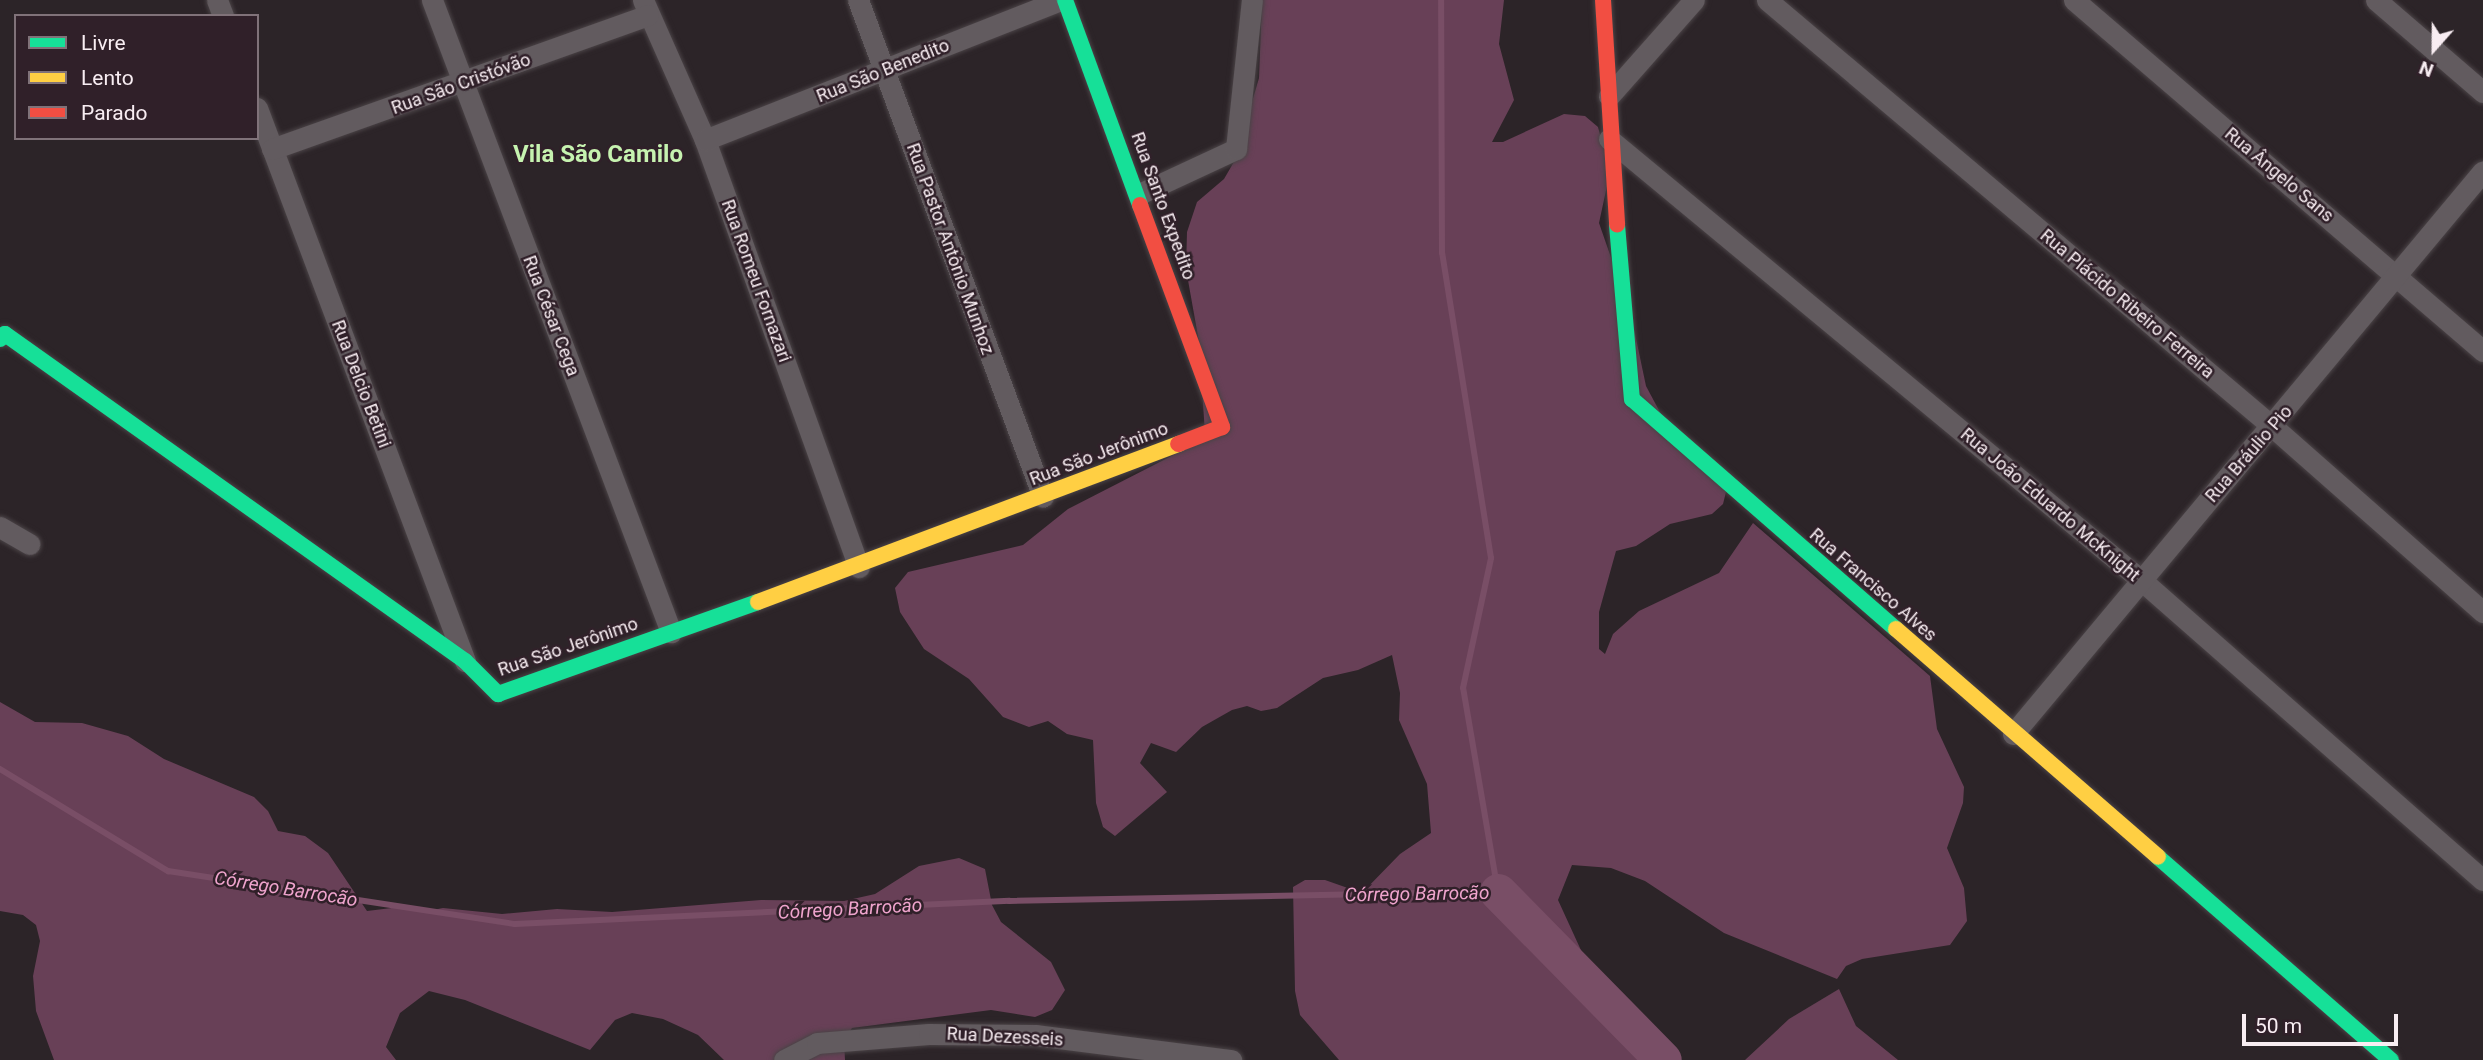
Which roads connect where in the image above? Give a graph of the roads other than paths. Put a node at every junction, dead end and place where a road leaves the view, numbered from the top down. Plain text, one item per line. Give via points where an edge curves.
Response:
1 (432, 0) edge
2 (858, 0) edge
3 (1062, 0) edge
4 (1252, 0) edge
5 (1603, 0) edge
6 (1694, 0) edge
7 (1767, 0) edge
8 (2074, 0) edge
9 (2376, 0) edge
10 (645, 8) edge
11 (2455, 67) junction
12 (884, 71) junction
13 (2483, 72) edge
14 (464, 84) junction
15 (2483, 92) edge
16 (1609, 96) junction
17 (259, 113) edge
18 (1609, 139) junction
19 (705, 140) junction
20 (272, 149) junction
21 (2483, 171) edge
22 (1139, 194) junction
23 (2398, 277) junction
24 (3, 336) edge
25 (2483, 351) edge
26 (1222, 426) joint
27 (2273, 427) junction
28 (1043, 497) junction
29 (0, 527) edge
30 (30, 544) dead end
31 (859, 566) junction
32 (2140, 579) junction
33 (2483, 612) edge
34 (671, 632) junction
35 (464, 661) junction
36 (2014, 734) junction
37 (2483, 880) edge
38 (784, 1060) edge
39 (1231, 1060) edge
40 (2391, 1060) edge

1 - 14 street, Rua César Cega
2 - 12 street, Rua Pastor Antônio Munhoz
3 - 12 street, Rua São Benedito
3 - 22 street, Rua Santo Expedito
4 - 22 street via 1236,149
5 - 16 street, Rua Francisco Alves
6 - 16 street
7 - 27 street, Rua Plácido Ribeiro Ferreira
8 - 23 street, Rua Ângelo Sans
9 - 11 street
10 - 14 street, Rua São Cristóvão
10 - 19 street, Rua Romeu Fornazari
11 - 13 street
11 - 15 street
12 - 19 street, Rua São Benedito
12 - 28 street, Rua Pastor Antônio Munhoz
14 - 20 street, Rua São Cristóvão
14 - 34 street, Rua César Cega
16 - 18 street, Rua Francisco Alves
17 - 20 street, Rua Delcio Betini
18 - 32 street, Rua João Eduardo McKnight
18 - 36 street, Rua Francisco Alves via 1632,399
19 - 31 street, Rua Romeu Fornazari
20 - 35 street, Rua Delcio Betini
21 - 23 street, Rua Bráulio Pio
22 - 26 street, Rua Santo Expedito
23 - 25 street, Rua Ângelo Sans
23 - 27 street, Rua Bráulio Pio
24 - 35 street, Rua São Jerônimo
26 - 28 street, Rua São Jerônimo
27 - 32 street, Rua Bráulio Pio
27 - 33 street, Rua Plácido Ribeiro Ferreira
28 - 31 street, Rua São Jerônimo
29 - 30 street
31 - 34 street, Rua São Jerônimo
32 - 36 street, Rua Bráulio Pio
32 - 37 street, Rua João Eduardo McKnight
34 - 35 street, Rua São Jerônimo via 498,694
36 - 40 street, Rua Francisco Alves
38 - 39 street, Rua Dezesseis via 817,1042 929,1034 1035,1035

